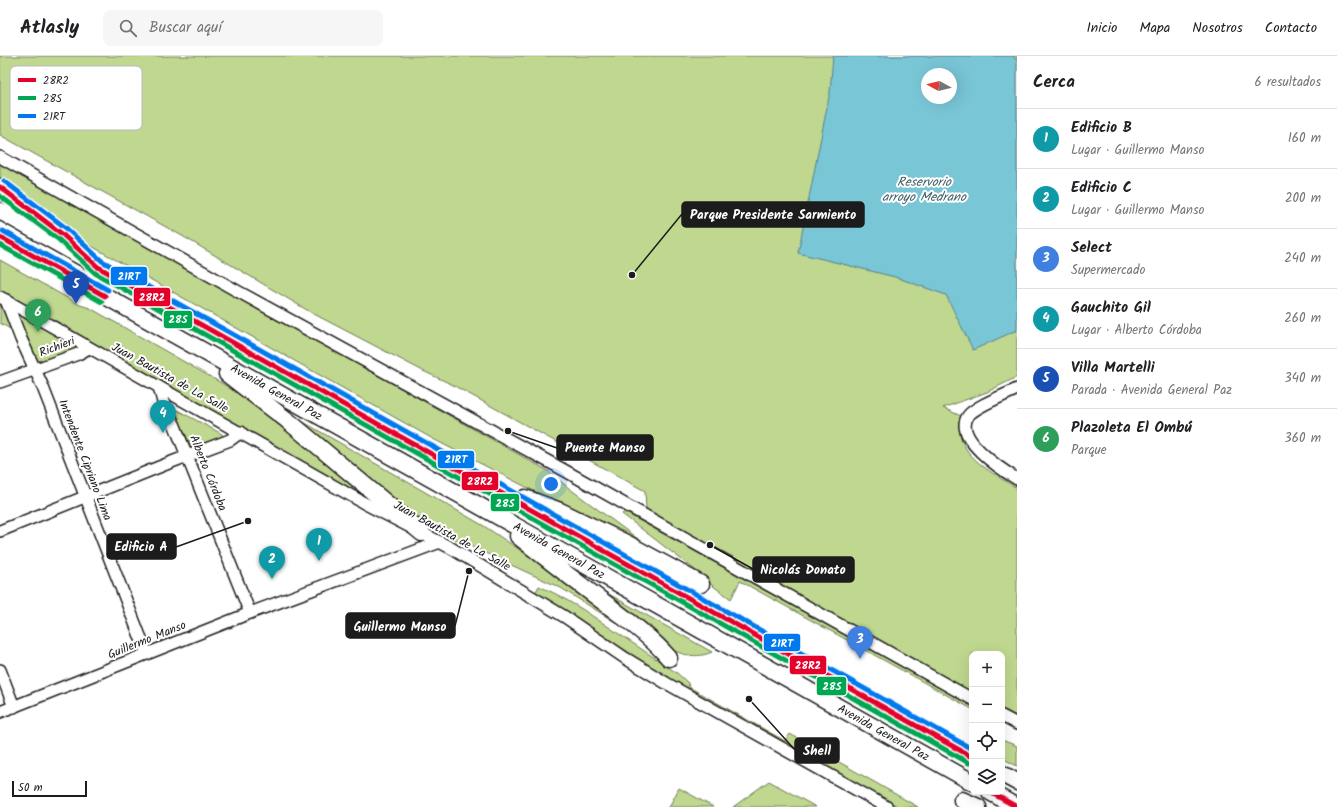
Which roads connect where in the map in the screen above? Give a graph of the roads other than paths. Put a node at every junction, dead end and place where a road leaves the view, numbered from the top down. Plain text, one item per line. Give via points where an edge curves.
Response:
1 (0, 157) edge
2 (0, 187) edge
3 (0, 212) edge
4 (0, 237) edge
5 (98, 267) junction
6 (3, 298) edge
7 (178, 336) junction
8 (90, 348) junction
9 (34, 370) junction
10 (0, 382) edge
11 (159, 387) junction
12 (1017, 389) edge
13 (241, 432) junction
14 (187, 456) junction
15 (1017, 479) edge
16 (489, 486) junction
17 (85, 497) junction
18 (486, 510) junction
19 (0, 531) edge
20 (422, 533) junction
21 (440, 542) junction
22 (701, 584) dead end
23 (250, 613) junction
24 (147, 654) junction
25 (669, 658) dead end
26 (0, 670) edge
27 (969, 697) edge
28 (14, 706) junction
29 (0, 712) edge
30 (1005, 718) edge
31 (1017, 724) edge
32 (969, 755) edge
33 (1005, 776) edge
34 (969, 780) edge
35 (1017, 782) edge
36 (995, 795) edge
37 (962, 800) dead end
38 (887, 807) edge
39 (978, 807) edge
40 (1017, 807) edge

1 - 27 street
2 - 5 highway via 62,234
3 - 5 highway, Avenida General Paz
4 - 7 highway, Avenida General Paz
5 - 16 highway, Avenida General Paz
6 - 8 street, Juan Bautista de La Salle
6 - 9 street, Intendente Cipriano Lima
7 - 18 highway, Avenida General Paz
7 - 20 highway via 293,424
8 - 9 street, Richieri
8 - 11 street, Juan Bautista de La Salle
9 - 10 street, Richieri
9 - 17 street, Intendente Cipriano Lima
11 - 13 street, Juan Bautista de La Salle
11 - 14 street, Alberto Córdoba
12 - 15 street via 976,408 966,422 966,430 975,446
13 - 14 street via 230,440
13 - 20 street, Juan Bautista de La Salle via 364,503
14 - 17 street
14 - 23 street, Alberto Córdoba
16 - 22 highway via 560,511
16 - 32 highway, Avenida General Paz
17 - 19 street
17 - 24 street, Intendente Cipriano Lima
18 - 25 highway via 543,557 633,624
18 - 34 highway, Avenida General Paz
20 - 21 street, Juan Bautista de La Salle
21 - 23 street, Guillermo Manso
21 - 38 street, Juan Bautista de La Salle via 565,617 666,683
23 - 24 street, Guillermo Manso
24 - 28 street, Guillermo Manso
26 - 28 street
28 - 29 street, Guillermo Manso
30 - 31 street
33 - 35 highway
36 - 40 highway
37 - 39 highway

